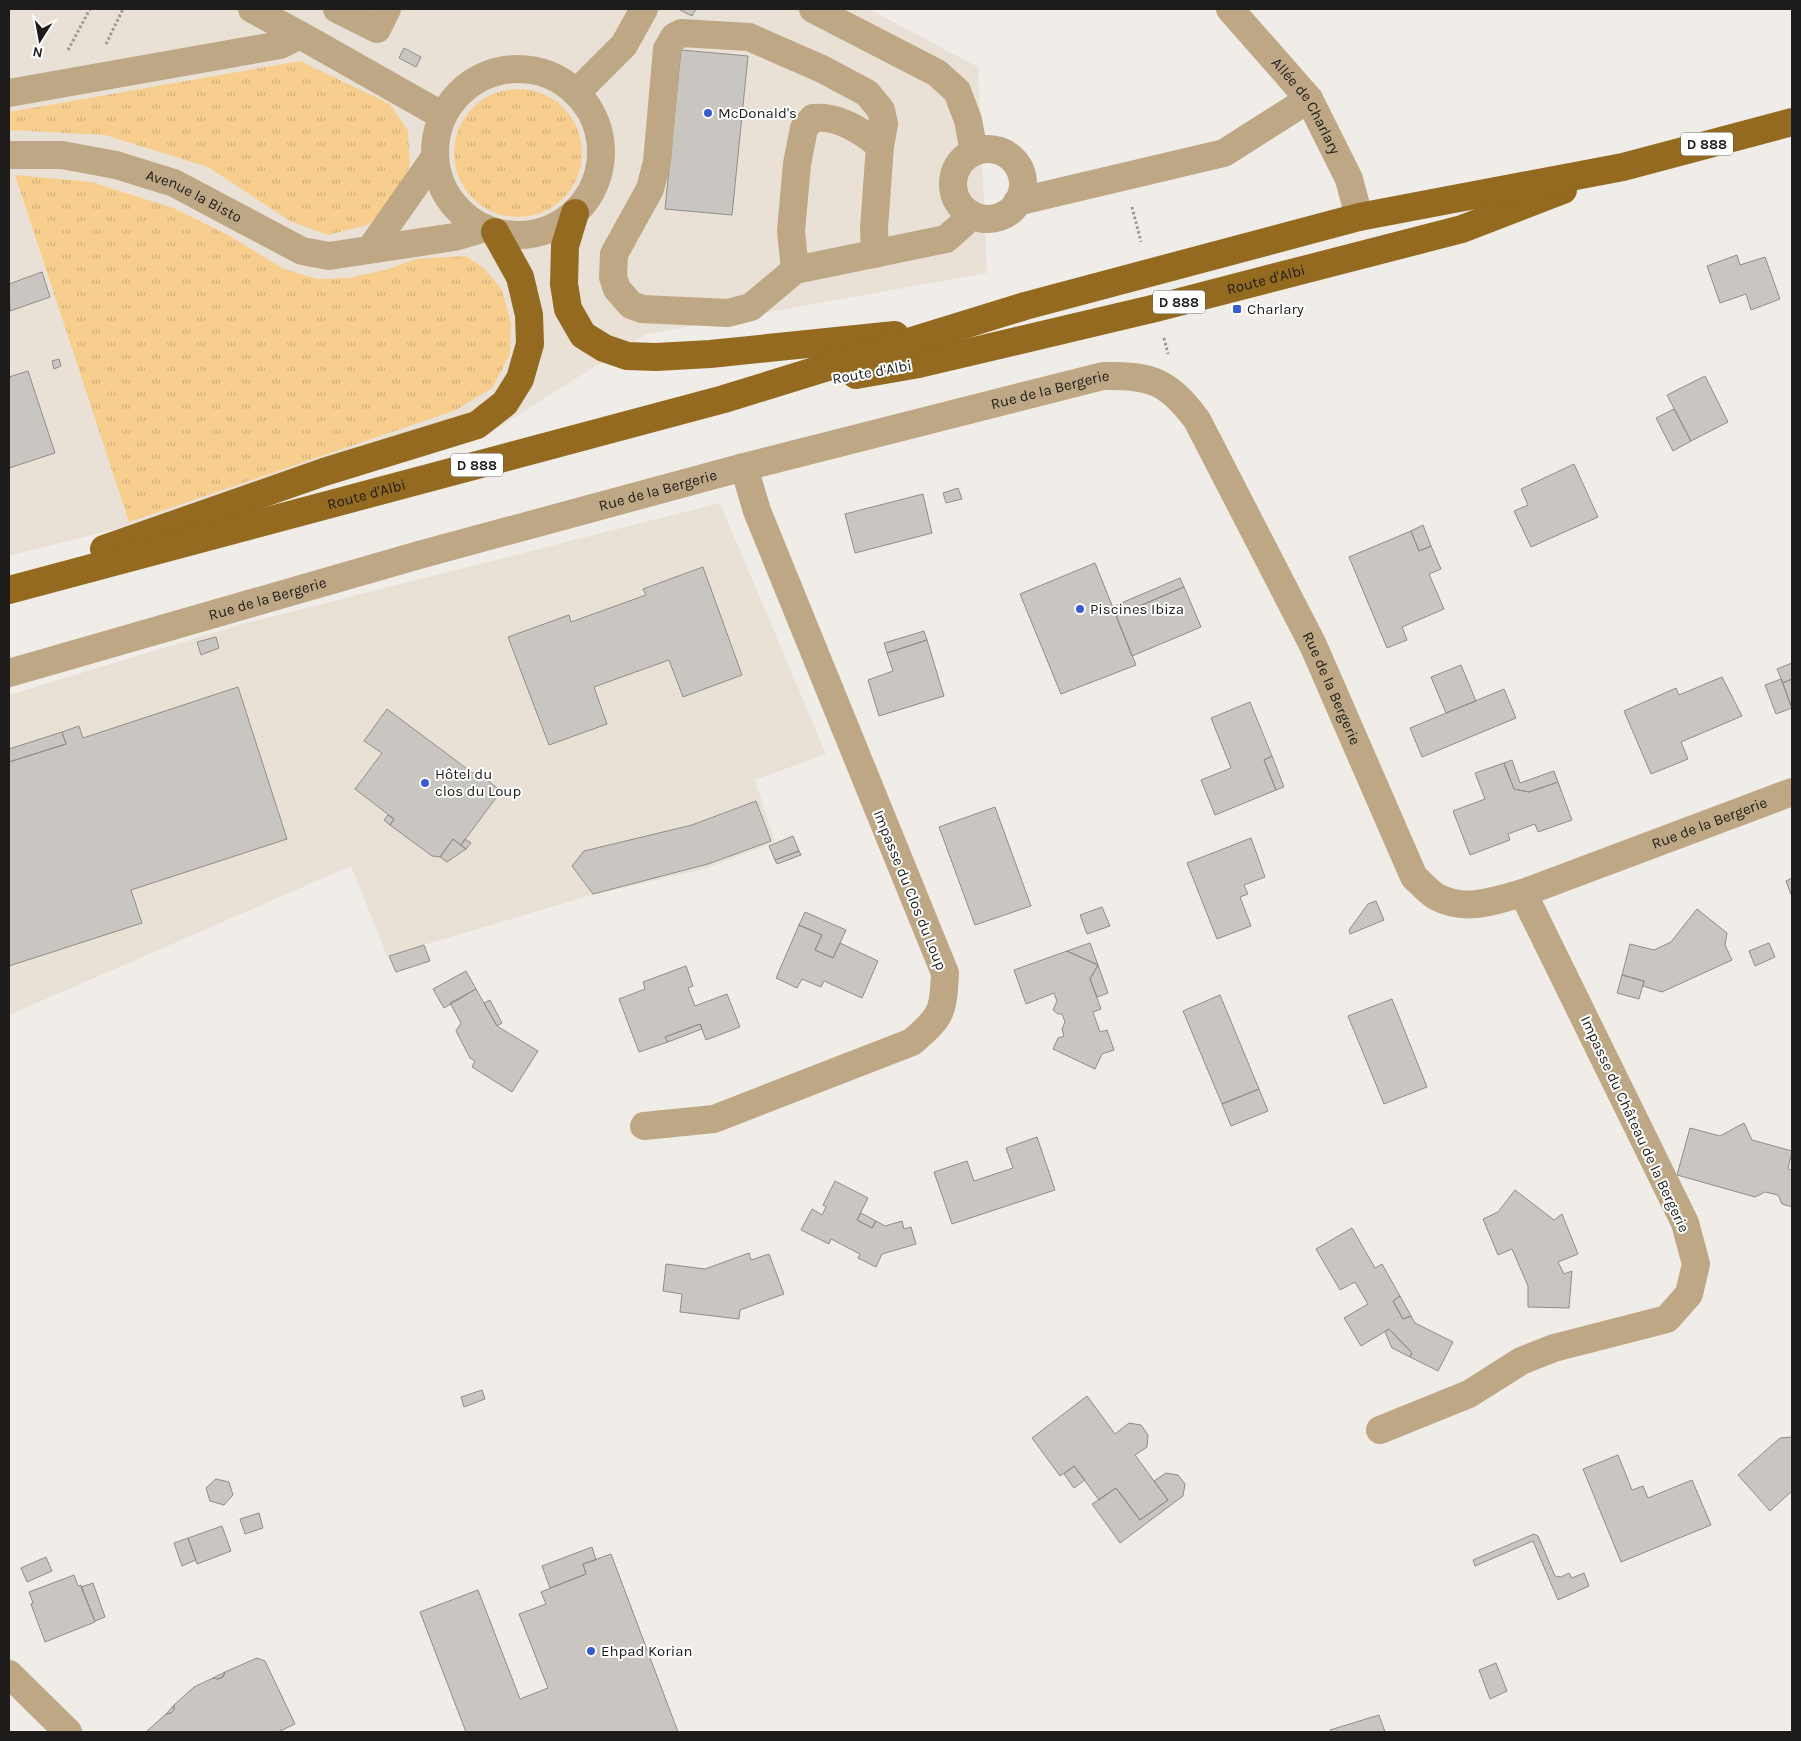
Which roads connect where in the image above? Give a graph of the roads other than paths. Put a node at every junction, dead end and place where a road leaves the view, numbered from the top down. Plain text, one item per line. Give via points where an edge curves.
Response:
1 (252, 9) edge
2 (338, 9) edge
3 (387, 9) edge
4 (644, 9) edge
5 (812, 9) edge
6 (1230, 9) edge
7 (300, 35) junction
8 (577, 92) junction
9 (9, 93) edge
10 (1309, 99) junction
11 (443, 116) junction
12 (1792, 122) edge
13 (880, 146) junction
14 (974, 152) junction
15 (9, 155) edge
16 (434, 157) junction
17 (1623, 167) junction
18 (1017, 202) junction
19 (967, 212) junction
20 (575, 213) junction
21 (1359, 217) junction
22 (490, 230) junction
23 (371, 248) junction
24 (875, 254) junction
25 (795, 270) junction
26 (961, 327) junction
27 (724, 399) junction
28 (744, 467) junction
29 (9, 586) edge
30 (9, 590) edge
31 (9, 673) edge
32 (1792, 792) edge
33 (1523, 893) junction
34 (644, 1126) dead end
35 (1380, 1430) dead end
36 (9, 1674) edge
37 (68, 1732) edge

1 - 7 street
2 - 3 street via 377,29
4 - 8 street via 624,45
5 - 14 street via 937,73 957,91 968,120
6 - 10 street, Allée de Charlary
7 - 9 street via 280,45
7 - 11 street
8 - 11 street via 550,74 520,68 496,72 461,90
8 - 20 street via 593,113 601,139 601,166 592,192
10 - 18 street via 1224,153
10 - 21 street, Allée de Charlary via 1349,180
11 - 16 street via 436,136
12 - 17 main road, Route d'Albi / D 888
13 - 24 street
13 - 25 street via 866,134 827,116 813,118 804,128 791,231
13 - 25 street via 884,124 881,110 867,93 749,37 681,33 674,37 667,49 657,162 650,189 614,254 613,277 617,289 631,305 642,309 728,313 751,307
14 - 18 street via 998,150 1014,162 1023,184
14 - 19 street via 958,165 954,176 954,192 958,203
15 - 23 street, Avenue la Bisto via 71,157 116,165 174,183 302,251 329,256
16 - 22 street via 442,187 460,211
16 - 23 street
17 - 21 main road, Route d'Albi / D 888
17 - 27 main road, Route d'Albi / D 888 via 1470,226 1156,308 928,362
18 - 19 street via 1009,212 998,217 987,219
19 - 24 street via 963,224 946,239
20 - 22 street via 551,228 523,235
20 - 26 main road via 565,246 564,284 568,310 583,335 604,348 627,356 710,354
21 - 26 main road, Route d'Albi / D 888 via 1025,306
22 - 23 street, Avenue la Bisto
22 - 29 main road via 520,277 529,315 530,344 520,379 505,403 477,426 324,472 170,524
24 - 25 street
26 - 27 main road, Route d'Albi / D 888
27 - 30 main road, Route d'Albi / D 888
28 - 31 street, Rue de la Bergerie via 350,573
28 - 33 street, Rue de la Bergerie via 1103,376 1137,375 1162,385 1183,401 1197,420 1313,645 1414,877 1435,897 1460,906
28 - 34 street, Impasse du Clos du Loup via 757,511 945,974 943,1001 936,1022 912,1042 714,1119
32 - 33 street, Rue de la Bergerie
33 - 35 street, Impasse du Château de la Bergerie via 1685,1223 1696,1264 1688,1294 1668,1319 1554,1348 1521,1361 1469,1394
36 - 37 street

